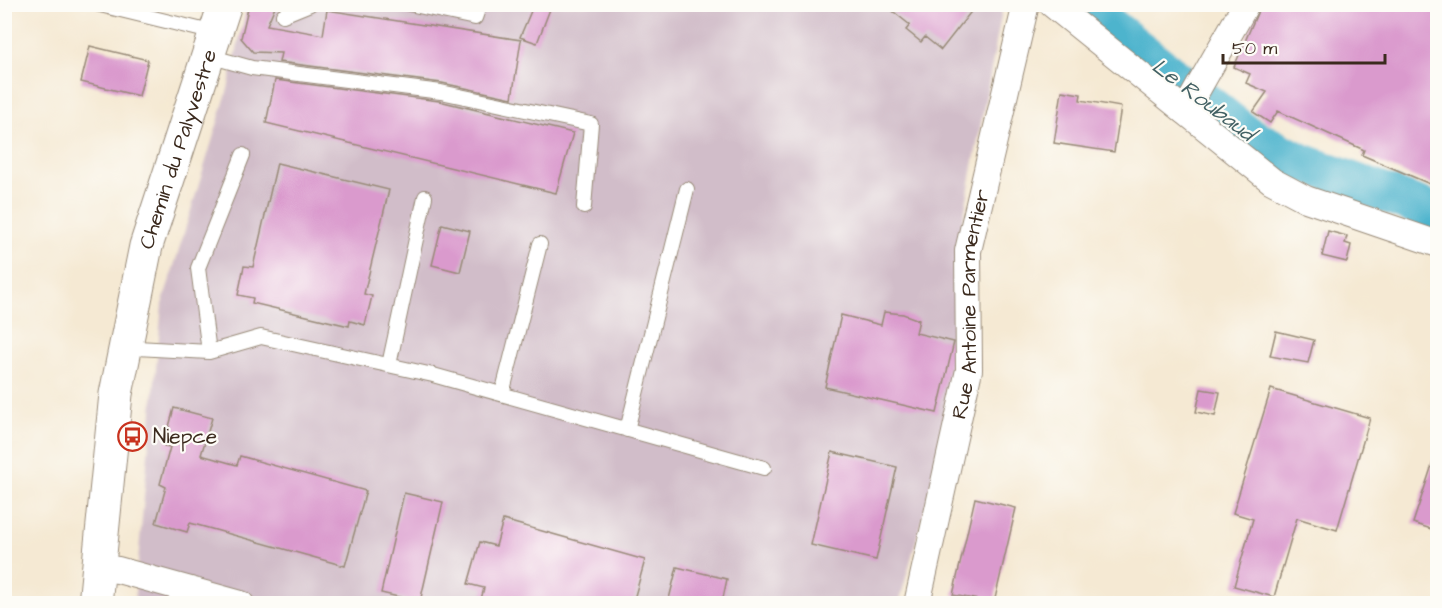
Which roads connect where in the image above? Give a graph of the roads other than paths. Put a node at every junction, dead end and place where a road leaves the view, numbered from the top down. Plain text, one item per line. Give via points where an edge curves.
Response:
1 (96, 4) edge
2 (310, 4) edge
3 (409, 4) edge
4 (480, 4) edge
5 (1026, 4) edge
6 (1052, 4) edge
7 (1241, 14) edge
8 (283, 15) dead end
9 (216, 31) edge
10 (1186, 111) junction
11 (243, 155) dead end
12 (687, 189) dead end
13 (425, 197) dead end
14 (584, 207) dead end
15 (540, 244) dead end
16 (1437, 244) edge
17 (135, 296) junction
18 (137, 348) junction
19 (209, 352) junction
20 (389, 365) junction
21 (501, 394) junction
22 (627, 430) junction
23 (764, 468) dead end
24 (108, 569) junction
25 (95, 603) edge
26 (113, 603) edge
27 (241, 603) edge
28 (917, 603) edge

1 - 9 lane
2 - 8 lane
3 - 4 lane via 475,18
5 - 28 street, Rue Antoine Parmentier via 968,251 969,370
6 - 10 street
7 - 10 street
9 - 14 lane via 252,68 441,92 591,124
9 - 17 street, Chemin du Palyvestre via 146,246
10 - 16 street via 1272,181 1306,199
11 - 19 lane via 198,268
12 - 22 lane
13 - 20 lane
15 - 21 lane
17 - 18 street, Chemin du Palyvestre
17 - 24 street, Chemin du Palyvestre via 116,394
18 - 19 lane
18 - 24 street, Chemin du Palyvestre via 132,436
19 - 20 lane via 261,337
20 - 21 lane
21 - 22 lane
22 - 23 lane
24 - 25 street, Chemin du Palyvestre
24 - 26 street, Chemin du Palyvestre
24 - 27 street

